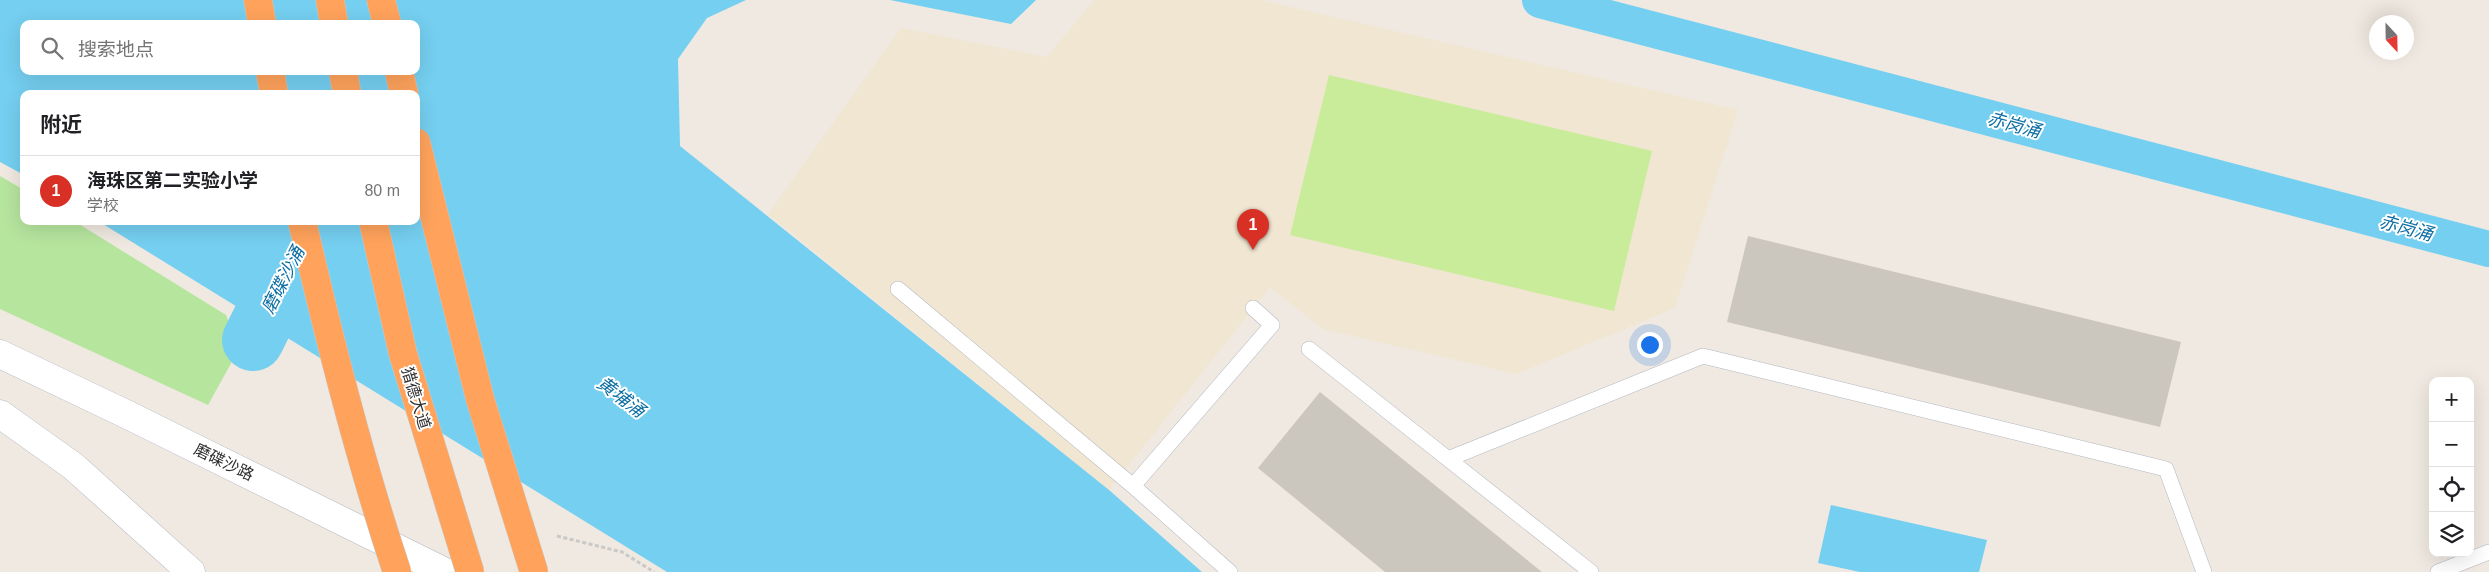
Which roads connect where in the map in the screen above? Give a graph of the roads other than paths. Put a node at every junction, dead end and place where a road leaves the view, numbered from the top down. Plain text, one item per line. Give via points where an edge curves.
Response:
1 (258, 0) edge
2 (330, 0) edge
3 (381, 0) edge
4 (261, 20) edge
5 (333, 20) edge
6 (386, 20) edge
7 (271, 75) edge
8 (344, 75) edge
9 (400, 75) edge
10 (273, 90) edge
11 (347, 90) edge
12 (403, 90) edge
13 (420, 158) edge
14 (303, 225) edge
15 (374, 225) edge
16 (898, 289) dead end
17 (1253, 308) dead end
18 (1309, 349) dead end
19 (0, 354) edge
20 (0, 414) edge
21 (1448, 459) junction
22 (1133, 486) junction
23 (2489, 552) edge
24 (191, 572) edge
25 (398, 572) edge
26 (445, 572) edge
27 (470, 572) edge
28 (534, 572) edge
29 (1230, 572) edge
30 (1591, 572) edge
31 (2204, 572) edge
32 (2438, 572) edge

1 - 4 highway
2 - 5 highway
3 - 6 highway
7 - 10 highway
8 - 11 highway
9 - 12 highway
13 - 28 highway, bridge via 480,399
14 - 25 highway, bridge via 362,456
15 - 27 highway, 猎德大道, bridge via 403,354
16 - 22 lane
17 - 22 lane via 1272,325
18 - 21 lane
19 - 26 street, 磨碟沙路
20 - 24 street via 73,466
21 - 30 lane
21 - 31 lane via 1703,356 2166,469
22 - 29 lane
23 - 32 lane

